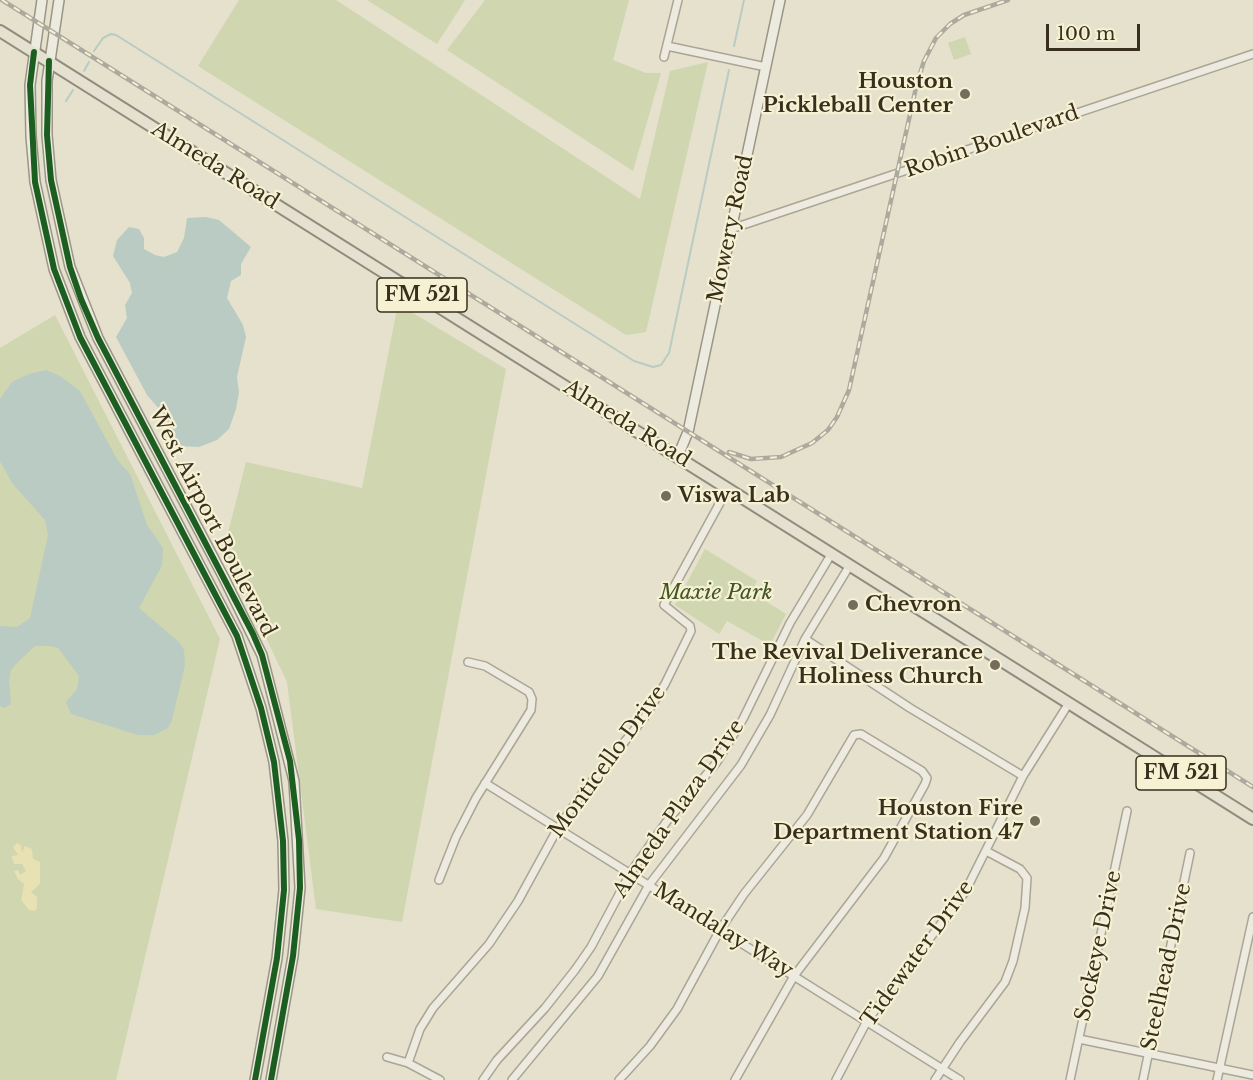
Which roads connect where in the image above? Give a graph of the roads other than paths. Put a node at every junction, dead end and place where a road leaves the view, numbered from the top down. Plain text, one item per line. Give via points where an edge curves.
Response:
1 (42, 0) edge
2 (59, 0) edge
3 (678, 0) edge
4 (780, 0) edge
5 (0, 31) edge
6 (668, 46) junction
7 (34, 52) junction
8 (1253, 54) edge
9 (664, 57) dead end
10 (49, 62) junction
11 (766, 67) junction
12 (51, 180) junction
13 (35, 182) junction
14 (731, 230) junction
15 (678, 456) junction
16 (167, 469) junction
17 (153, 475) junction
18 (728, 488) junction
19 (832, 553) junction
20 (850, 565) junction
21 (224, 578) junction
22 (210, 584) junction
23 (806, 639) junction
24 (468, 662) dead end
25 (1069, 703) junction
26 (276, 704) junction
27 (261, 708) junction
28 (1023, 776) junction
29 (485, 783) junction
30 (1127, 811) dead end
31 (1253, 819) edge
32 (558, 828) junction
33 (299, 840) junction
34 (283, 841) junction
35 (988, 852) junction
36 (1190, 853) dead end
37 (630, 872) junction
38 (439, 880) dead end
39 (649, 885) junction
40 (1253, 917) edge
41 (720, 930) junction
42 (794, 976) junction
43 (867, 1021) junction
44 (1079, 1040) junction
45 (1149, 1054) junction
46 (387, 1057) dead end
47 (408, 1063) junction
48 (257, 1069) junction
49 (941, 1069) junction
50 (1220, 1069) junction
51 (1253, 1075) edge
52 (272, 1076) edge
53 (255, 1080) edge
54 (440, 1080) edge
55 (483, 1080) edge
56 (512, 1080) edge
57 (619, 1080) edge
58 (735, 1080) edge
59 (836, 1080) edge
60 (935, 1080) edge
61 (960, 1080) edge
62 (1070, 1080) edge
63 (1143, 1080) edge
64 (1217, 1080) edge

1 - 7 main road, West Airport Boulevard
2 - 10 main road, West Airport Boulevard
3 - 6 street
4 - 11 main road, Mowery Road
5 - 7 main road, Almeda Road / FM 521
6 - 9 street
6 - 11 street
7 - 10 main road, Almeda Road / FM 521
7 - 13 main road, West Airport Boulevard via 30,85
8 - 14 street, Robin Boulevard
10 - 12 main road, West Airport Boulevard via 46,81
10 - 15 main road, Almeda Road / FM 521
11 - 14 main road, Mowery Road
12 - 13 main road
12 - 16 main road, West Airport Boulevard via 81,299
13 - 17 main road, West Airport Boulevard via 65,301
14 - 15 main road, Mowery Road via 688,432
15 - 18 main road, Almeda Road / FM 521
16 - 17 main road
16 - 21 main road, West Airport Boulevard
17 - 22 main road, West Airport Boulevard
18 - 19 main road, Almeda Road / FM 521
18 - 32 street, Monticello Drive via 664,605 690,626 690,636 644,718
19 - 20 main road, Almeda Road / FM 521
19 - 37 street, Almeda Plaza Drive via 790,623 717,762
20 - 23 street, Almeda Plaza Drive
20 - 25 main road, Almeda Road / FM 521
21 - 22 main road
21 - 26 main road, West Airport Boulevard via 262,655
22 - 27 main road, West Airport Boulevard via 246,657
23 - 28 street
23 - 39 street, Almeda Plaza Drive via 741,765
24 - 29 street via 485,666 529,692 532,699 531,710
25 - 28 street, Tidewater Drive
25 - 31 main road, Almeda Road / FM 521
26 - 27 main road
26 - 33 main road, West Airport Boulevard via 294,781
27 - 34 main road, West Airport Boulevard via 278,782
28 - 35 street, Tidewater Drive
29 - 32 street, Mandalay Way
29 - 38 street via 456,837
30 - 44 street, Sockeye Drive
32 - 37 street, Mandalay Way
32 - 47 street, Monticello Drive via 518,902 489,944 433,1008 420,1029
33 - 34 main road
33 - 52 main road, West Airport Boulevard via 297,927
34 - 48 main road, West Airport Boulevard via 281,929
35 - 43 street, Tidewater Drive via 947,918
35 - 49 street via 1020,869 1027,878 1025,908 1005,982
36 - 45 street, Steelhead Drive
37 - 39 street, Mandalay Way
37 - 55 street, Almeda Plaza Drive via 575,970
39 - 41 street, Mandalay Way
39 - 56 street, Almeda Plaza Drive via 598,976
40 - 50 street
41 - 42 street, Mandalay Way
41 - 42 street via 807,815 854,735 861,734 922,771 927,778 925,784 884,858
41 - 57 street via 677,1009 650,1047
42 - 43 street, Mandalay Way
42 - 58 street
43 - 49 street, Mandalay Way
43 - 59 street, Tidewater Drive
44 - 45 street
44 - 62 street, Sockeye Drive
45 - 50 street
45 - 63 street, Steelhead Drive
46 - 47 street
47 - 54 street
48 - 52 main road
48 - 53 main road, West Airport Boulevard
49 - 60 street
49 - 61 street, Mandalay Way
50 - 51 street
50 - 64 street

